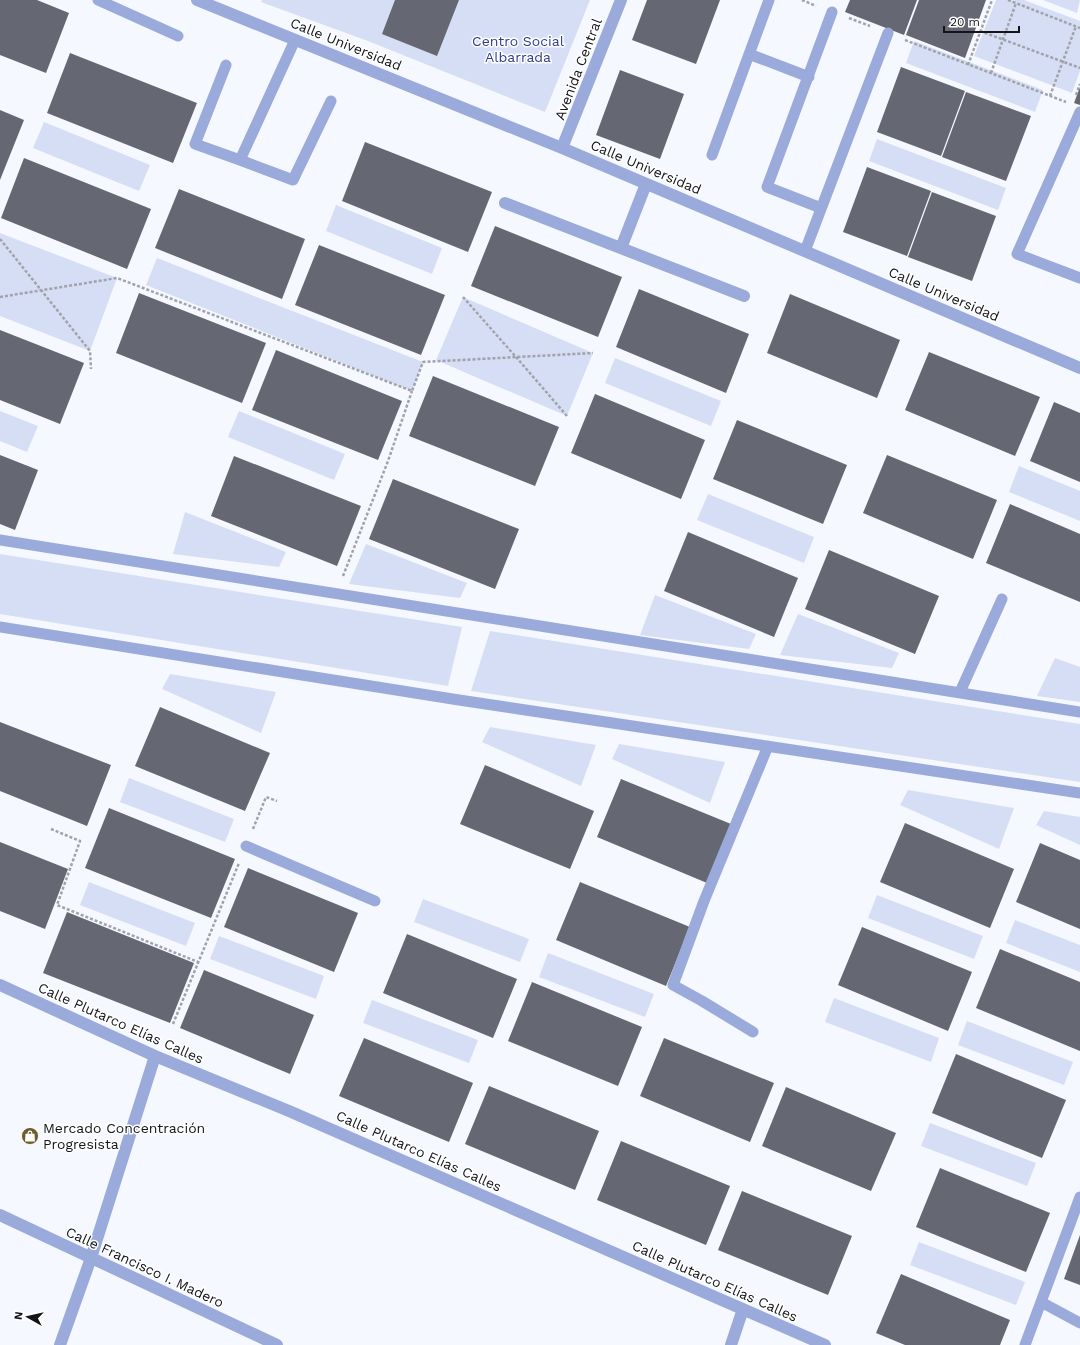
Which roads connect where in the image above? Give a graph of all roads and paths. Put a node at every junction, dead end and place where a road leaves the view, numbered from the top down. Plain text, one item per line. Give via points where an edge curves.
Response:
1 (98, 0) edge
2 (197, 0) edge
3 (621, 0) edge
4 (769, 0) edge
5 (802, 0) edge
6 (992, 0) edge
7 (1008, 0) edge
8 (1016, 3) junction
9 (832, 12) junction
10 (1076, 26) junction
11 (1080, 28) edge
12 (980, 31) junction
13 (888, 33) junction
14 (178, 36) dead end
15 (295, 40) junction
16 (1003, 40) junction
17 (750, 54) junction
18 (1063, 62) junction
19 (226, 65) dead end
20 (968, 65) junction
21 (1080, 68) edge
22 (991, 73) junction
23 (809, 77) junction
24 (1050, 96) junction
25 (331, 102) dead end
26 (1076, 108) edge
27 (562, 148) junction
28 (712, 155) dead end
29 (240, 160) junction
30 (646, 184) junction
31 (505, 203) dead end
32 (822, 208) junction
33 (0, 239) edge
34 (621, 248) junction
35 (805, 251) junction
36 (1079, 276) edge
37 (41, 290) junction
38 (744, 296) dead end
39 (0, 297) edge
40 (463, 297) dead end
41 (593, 352) dead end
42 (516, 356) junction
43 (1080, 368) edge
44 (91, 369) dead end
45 (412, 391) junction
46 (567, 416) dead end
47 (0, 540) edge
48 (336, 593) junction
49 (1002, 599) dead end
50 (0, 627) edge
51 (960, 692) junction
52 (1080, 712) edge
53 (768, 746) junction
54 (1080, 792) edge
55 (277, 801) dead end
56 (51, 829) dead end
57 (246, 846) junction
58 (375, 901) dead end
59 (198, 962) junction
60 (0, 985) edge
61 (173, 1024) dead end
62 (753, 1032) dead end
63 (155, 1056) junction
64 (1080, 1197) edge
65 (0, 1215) edge
66 (91, 1258) junction
67 (1041, 1302) junction
68 (743, 1309) junction
69 (1080, 1323) edge
70 (60, 1345) edge
71 (277, 1345) edge
72 (731, 1345) edge
73 (825, 1345) edge
74 (1025, 1345) edge

1 - 14 lane
2 - 15 street, Calle Universidad
3 - 27 street, Avenida Central
4 - 17 lane
5 - 9 path
6 - 12 path
7 - 8 path
8 - 10 path
8 - 16 path
9 - 13 path
9 - 23 lane
10 - 11 path
10 - 18 path
12 - 16 path
12 - 20 path
13 - 20 path
13 - 32 lane
15 - 27 street, Calle Universidad
15 - 29 lane
16 - 18 path
16 - 22 path
17 - 23 lane
17 - 28 lane
18 - 21 path
18 - 24 path
19 - 29 lane via 195,144
20 - 22 path
22 - 24 path
23 - 32 lane via 767,187
24 - 26 path
25 - 29 lane via 293,180
26 - 36 lane via 1017,254
27 - 30 street, Calle Universidad
30 - 34 street
30 - 35 street, Calle Universidad
31 - 34 street
32 - 35 lane
33 - 37 path
34 - 38 street
35 - 43 street, Calle Universidad
37 - 39 path
37 - 44 path via 90,351
37 - 45 path via 117,278
40 - 42 path
41 - 42 path
42 - 45 path via 423,362
42 - 46 path
45 - 48 path via 388,461
47 - 48 lane
48 - 51 lane
49 - 51 lane
50 - 53 lane
51 - 52 lane
53 - 54 lane
53 - 62 lane via 704,901 673,985
55 - 57 path via 266,797
56 - 59 path via 80,841 57,905
57 - 58 lane
57 - 59 path
59 - 61 path
60 - 63 street, Calle Plutarco Elías Calles
63 - 66 street
63 - 68 street, Calle Plutarco Elías Calles via 289,1111
64 - 67 lane
65 - 66 street, Calle Francisco I. Madero
66 - 70 street
66 - 71 street, Calle Francisco I. Madero
67 - 69 lane
67 - 74 lane
68 - 72 street
68 - 73 street, Calle Plutarco Elías Calles

